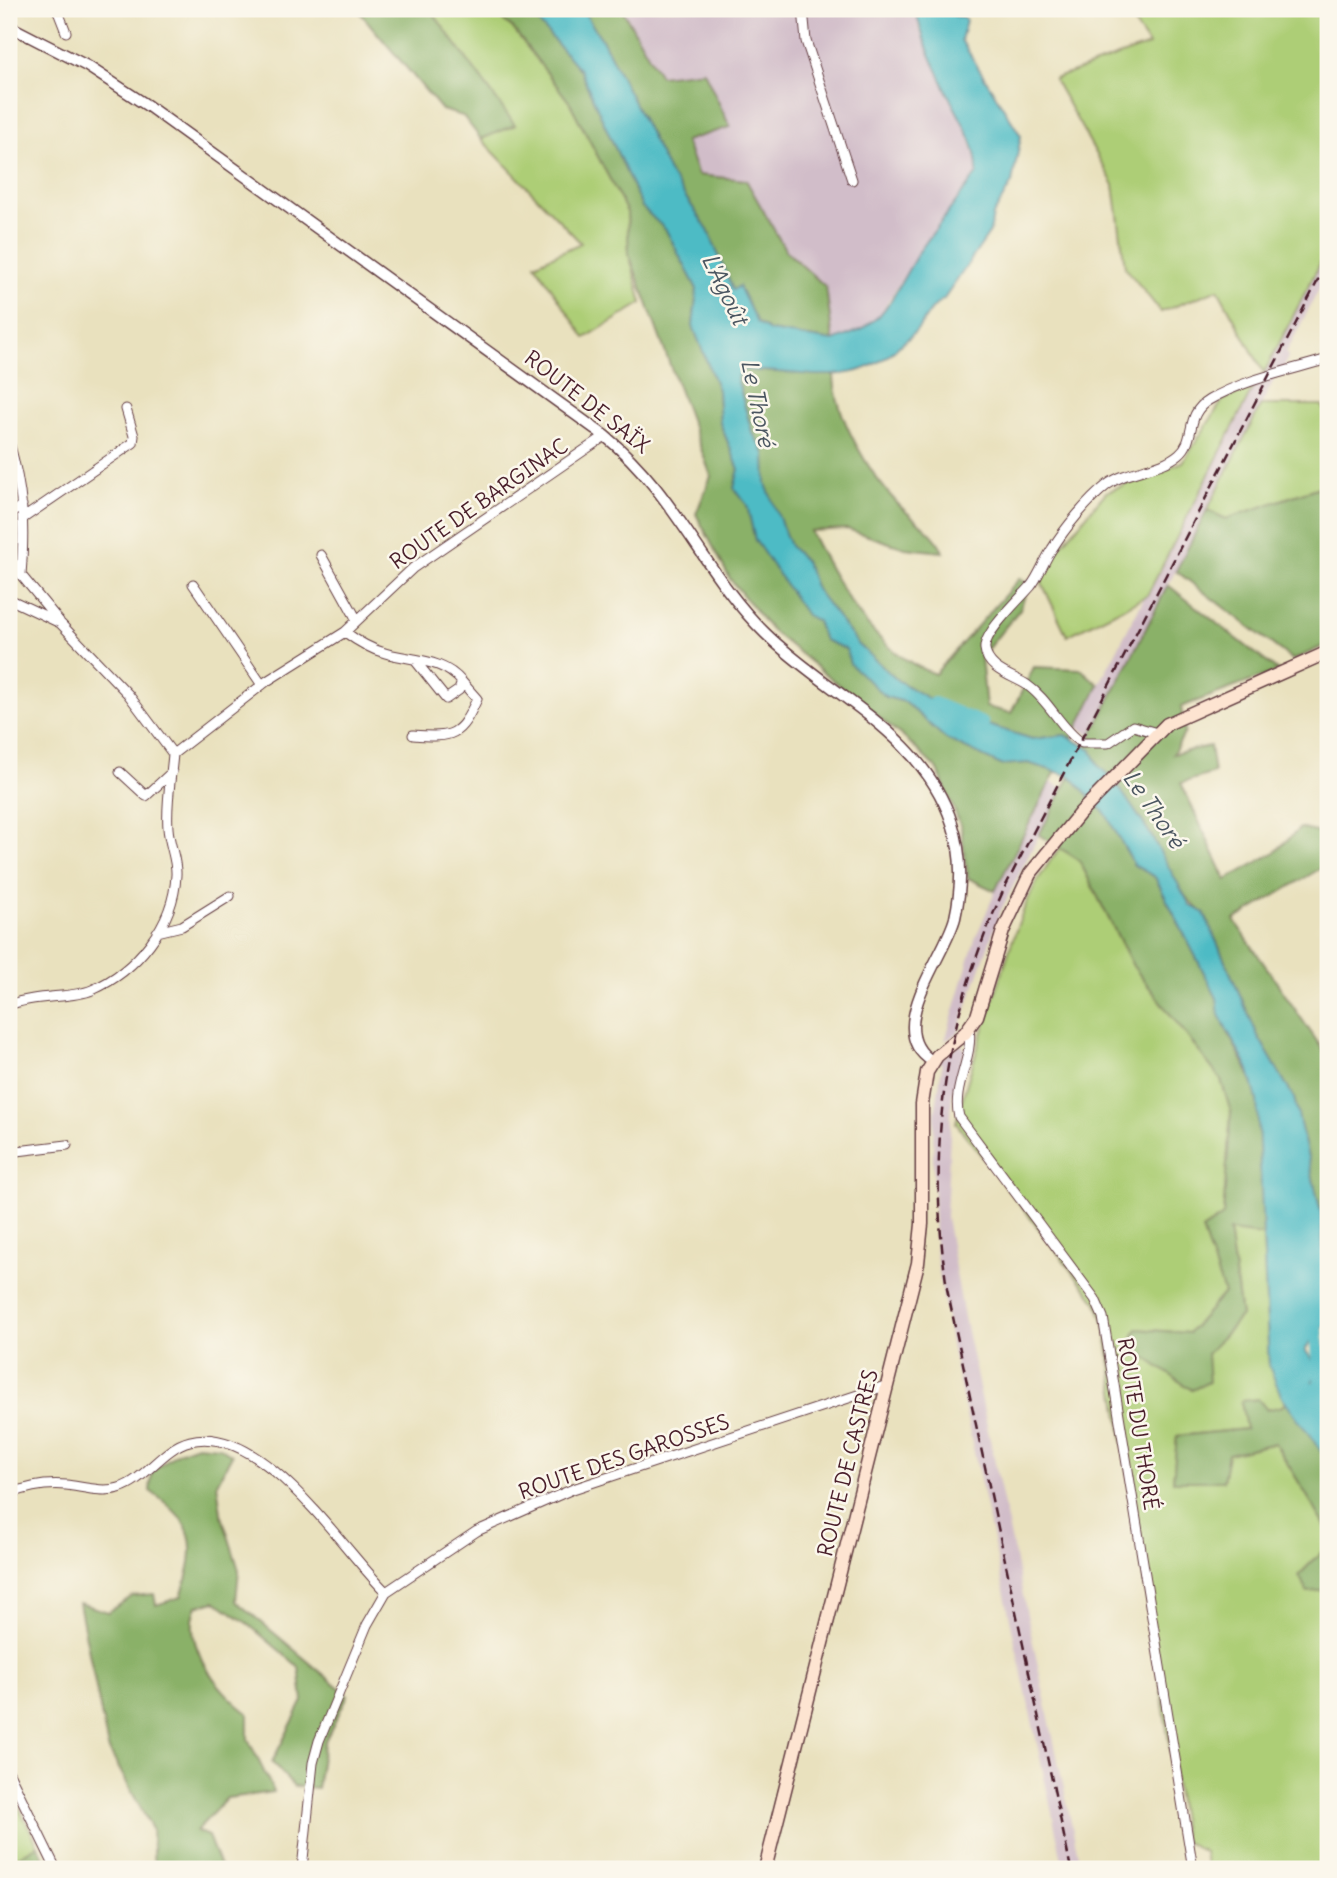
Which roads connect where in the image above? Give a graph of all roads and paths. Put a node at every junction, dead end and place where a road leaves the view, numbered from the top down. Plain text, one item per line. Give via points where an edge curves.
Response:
1 (57, 9) edge
2 (803, 9) edge
3 (9, 26) edge
4 (66, 32) dead end
5 (852, 180) dead end
6 (1328, 359) edge
7 (126, 409) dead end
8 (605, 436) junction
9 (9, 442) edge
10 (22, 505) junction
11 (9, 515) edge
12 (25, 517) junction
13 (321, 555) dead end
14 (22, 562) junction
15 (9, 572) edge
16 (193, 584) dead end
17 (9, 599) edge
18 (357, 620) junction
19 (61, 622) junction
20 (345, 632) junction
21 (1328, 652) edge
22 (414, 659) junction
23 (462, 682) junction
24 (262, 685) junction
25 (1157, 733) junction
26 (414, 735) dead end
27 (173, 754) junction
28 (120, 772) dead end
29 (172, 772) junction
30 (230, 896) dead end
31 (157, 932) junction
32 (9, 1005) edge
33 (969, 1028) junction
34 (932, 1061) junction
35 (67, 1145) dead end
36 (9, 1152) edge
37 (9, 1278) edge
38 (9, 1301) edge
39 (888, 1385) junction
40 (9, 1494) edge
41 (386, 1592) junction
42 (9, 1773) edge
43 (56, 1869) edge
44 (302, 1869) edge
45 (765, 1869) edge
46 (1192, 1869) edge

1 - 4 street
2 - 5 street via 806,41
3 - 8 street, ROUTE DE SAÏX via 87,66 148,106
6 - 25 street via 1248,381 1207,401 1195,413 1186,445 1177,456 1117,479 1101,491 1053,547 1034,583 985,644 985,653 995,665 1010,679 1027,685 1082,743 1108,743 1133,726
7 - 12 street via 133,443
8 - 18 street, ROUTE DE BARGINAC via 413,568
8 - 34 street, ROUTE DE SAÏX via 650,477 751,619 899,740 939,791 957,841 959,891 947,941 913,1015 915,1040
9 - 10 street
10 - 11 street
10 - 12 street
12 - 14 street
13 - 18 street
14 - 15 street
14 - 19 street via 21,575 29,589
16 - 24 street
17 - 19 street
18 - 20 street, ROUTE DE BARGINAC
19 - 27 street via 128,694
20 - 22 street via 360,643
20 - 24 street, ROUTE DE BARGINAC
21 - 25 main road via 1167,724
22 - 23 street via 440,664
22 - 23 street via 446,699
23 - 26 street via 477,699 465,726 449,734
24 - 27 street, ROUTE DE BARGINAC
25 - 33 main road via 1039,861 1017,897 982,1005
27 - 29 street
28 - 29 street via 146,796
29 - 31 street via 168,828 176,874 173,897
30 - 31 street via 182,926
31 - 32 street via 127,971 89,991 30,997
33 - 34 main road
33 - 46 street, ROUTE DU THORÉ via 970,1053 958,1101 959,1117 1095,1299 1103,1317
34 - 39 main road, ROUTE DE CASTRES via 923,1091 920,1244
35 - 36 street
37 - 38 street
39 - 41 street, ROUTE DES GAROSSES via 573,1489 477,1531
39 - 45 main road, ROUTE DE CASTRES
40 - 41 street via 48,1484 119,1488 190,1441 228,1445 252,1454 278,1473
41 - 44 street, ROUTE DES GAROSSES via 367,1625 319,1741
42 - 43 street

